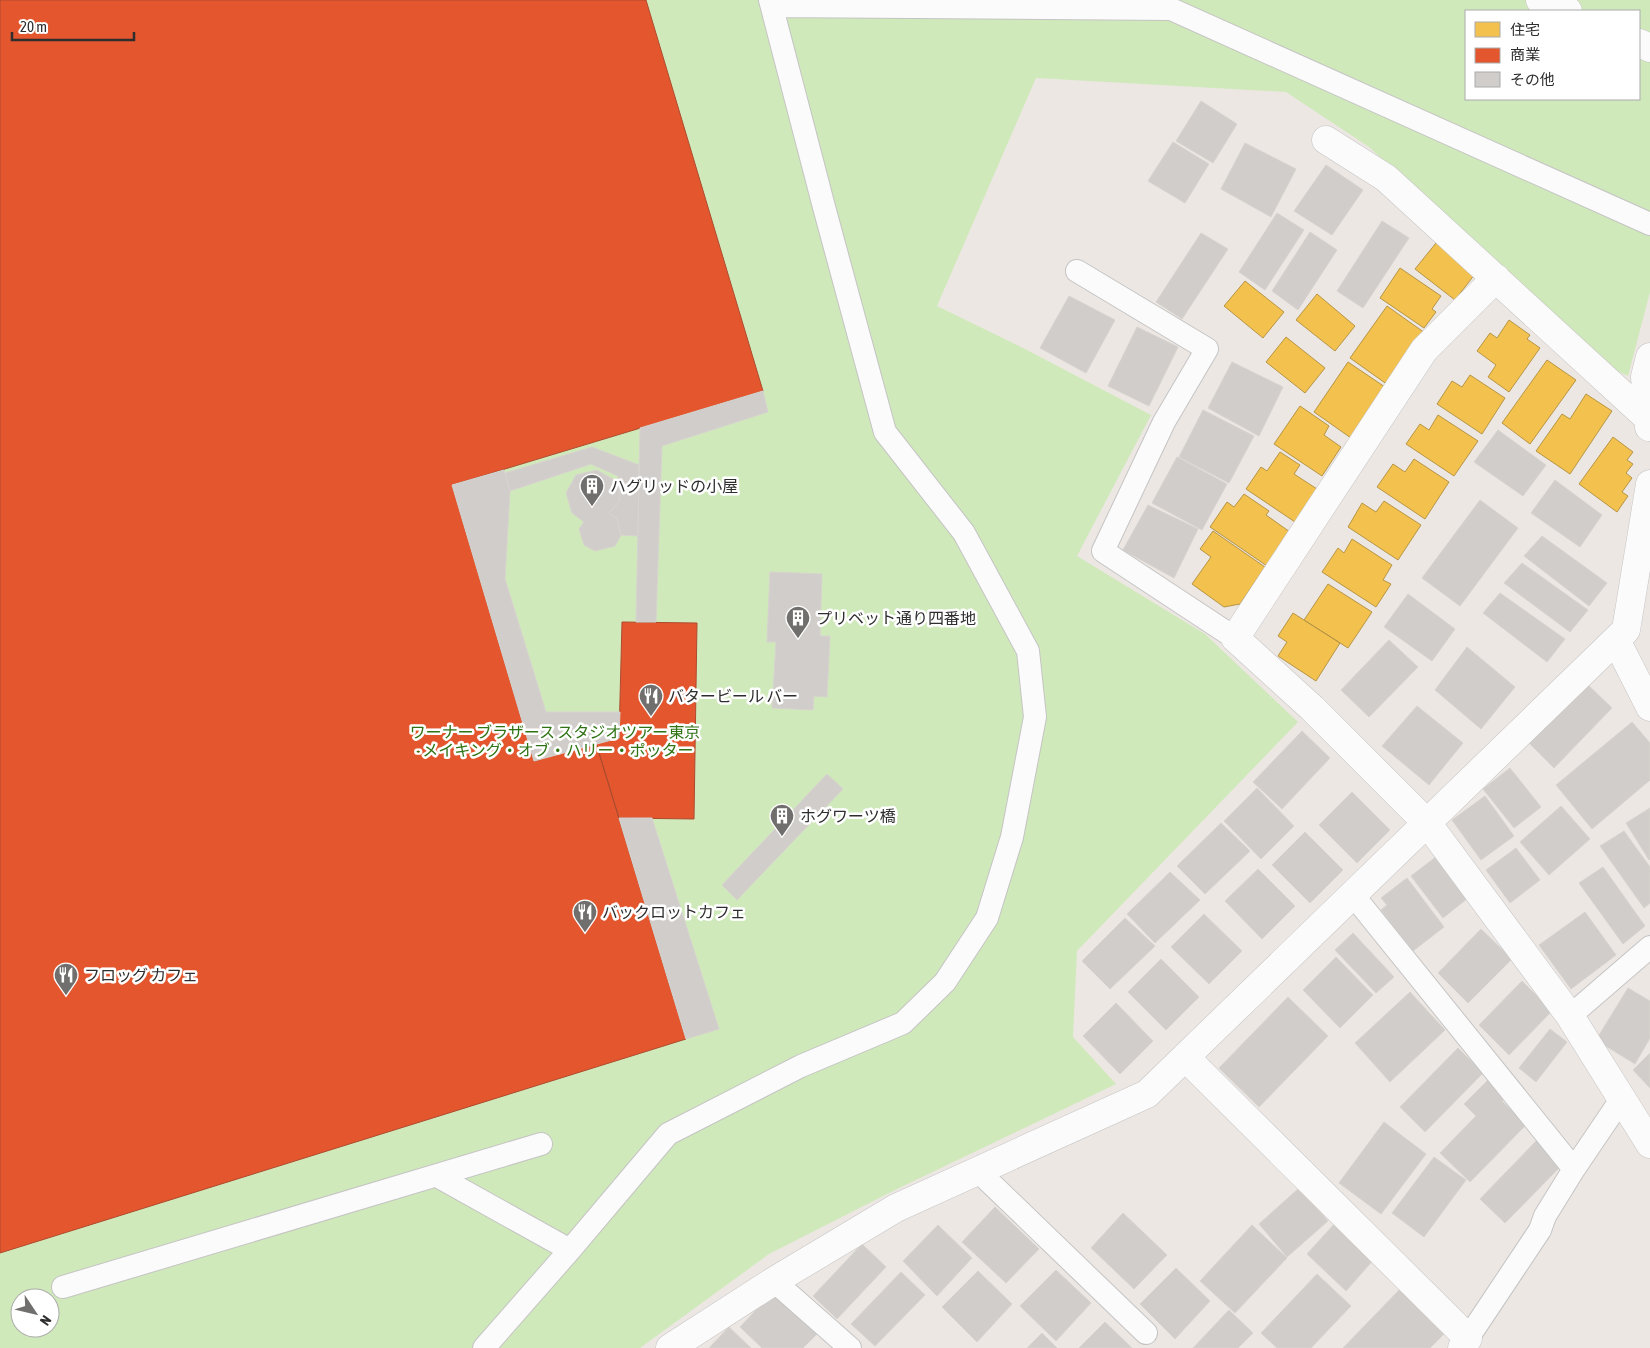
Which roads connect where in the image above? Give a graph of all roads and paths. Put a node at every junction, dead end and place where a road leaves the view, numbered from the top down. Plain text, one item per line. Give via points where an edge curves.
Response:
1 (1540, 0) edge
2 (771, 3) edge
3 (1565, 10) edge
4 (1326, 140) dead end
5 (1650, 224) edge
6 (1077, 271) dead end
7 (1496, 278) junction
8 (1650, 356) edge
9 (1649, 427) edge
10 (1650, 484) edge
11 (1236, 638) junction
12 (1616, 640) junction
13 (1650, 707) edge
14 (1428, 824) junction
15 (1353, 895) junction
16 (1650, 946) edge
17 (1570, 1016) junction
18 (1185, 1057) junction
19 (1622, 1098) junction
20 (541, 1144) dead end
21 (1650, 1144) edge
22 (1574, 1169) junction
23 (978, 1171) junction
24 (437, 1176) junction
25 (570, 1250) junction
26 (774, 1281) junction
27 (63, 1287) dead end
28 (1146, 1333) dead end
29 (1465, 1343) edge
30 (484, 1348) edge
31 (670, 1348) edge
32 (850, 1348) edge

1 - 3 street
2 - 5 lane via 1171,9
2 - 25 lane via 885,432 964,533 1028,650 1034,717 1012,837 987,918 945,982 903,1023 801,1066 668,1134
4 - 7 street via 1386,178
6 - 11 lane via 1207,350 1164,422 1103,550
7 - 9 street
7 - 11 street via 1424,350
8 - 9 street via 1645,377
10 - 12 street via 1626,630
11 - 14 street via 1312,708
12 - 13 street
12 - 14 street
14 - 15 street
14 - 17 street
15 - 18 street
15 - 22 lane
16 - 17 lane
17 - 19 street
18 - 23 street via 1147,1094
18 - 29 street
19 - 21 street
19 - 22 lane
20 - 24 lane
22 - 29 lane via 1540,1230
23 - 26 street via 896,1208
23 - 28 lane
24 - 25 lane
24 - 27 lane
25 - 30 lane
26 - 31 street
26 - 32 lane

